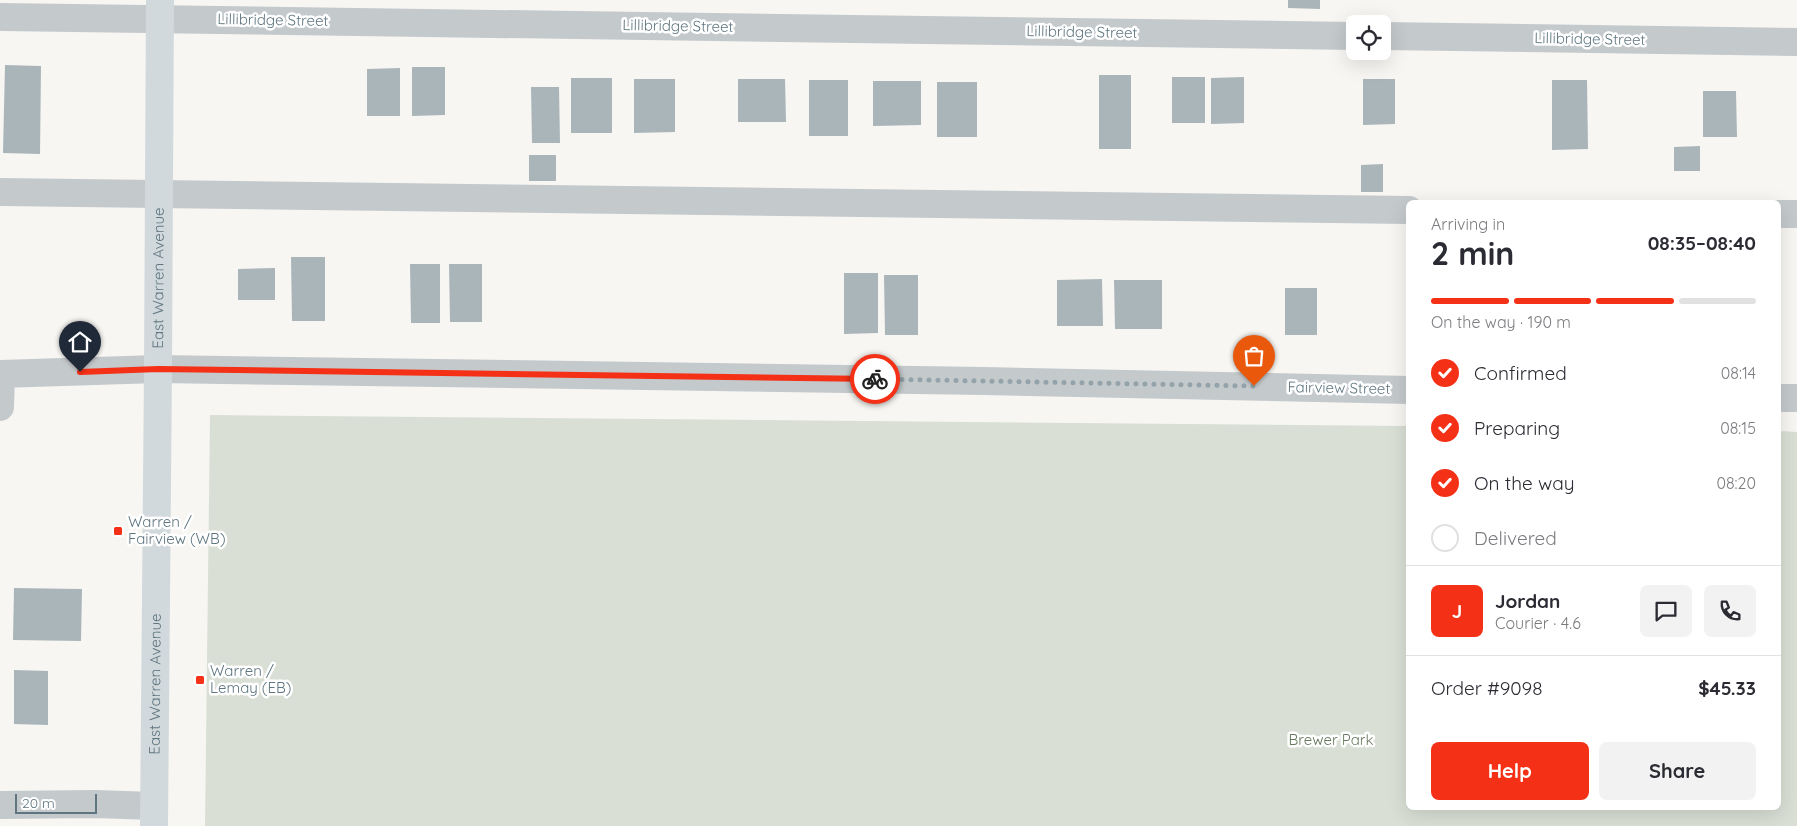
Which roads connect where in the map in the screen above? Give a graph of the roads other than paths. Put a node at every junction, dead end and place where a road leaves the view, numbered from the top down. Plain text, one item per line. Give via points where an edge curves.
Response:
1 (159, 9) edge
2 (0, 17) edge
3 (1346, 36) edge
4 (1391, 36) edge
5 (1797, 42) edge
6 (0, 192) edge
7 (159, 195) junction
8 (1406, 210) edge
9 (1781, 214) edge
10 (1797, 214) edge
11 (158, 369) junction
12 (0, 374) edge
13 (1406, 390) edge
14 (1781, 398) edge
15 (1797, 398) edge
16 (0, 407) edge
17 (0, 805) edge
18 (154, 816) edge

1 - 2 street, Lillibridge Street
1 - 3 street, Lillibridge Street
1 - 7 main road, East Warren Avenue
4 - 5 street, Lillibridge Street
6 - 7 street
7 - 8 street
7 - 11 main road, East Warren Avenue
9 - 10 street
11 - 12 street, Fairview Street
11 - 13 street, Fairview Street
11 - 18 main road, East Warren Avenue
12 - 16 street
14 - 15 street
17 - 18 street via 96,804

